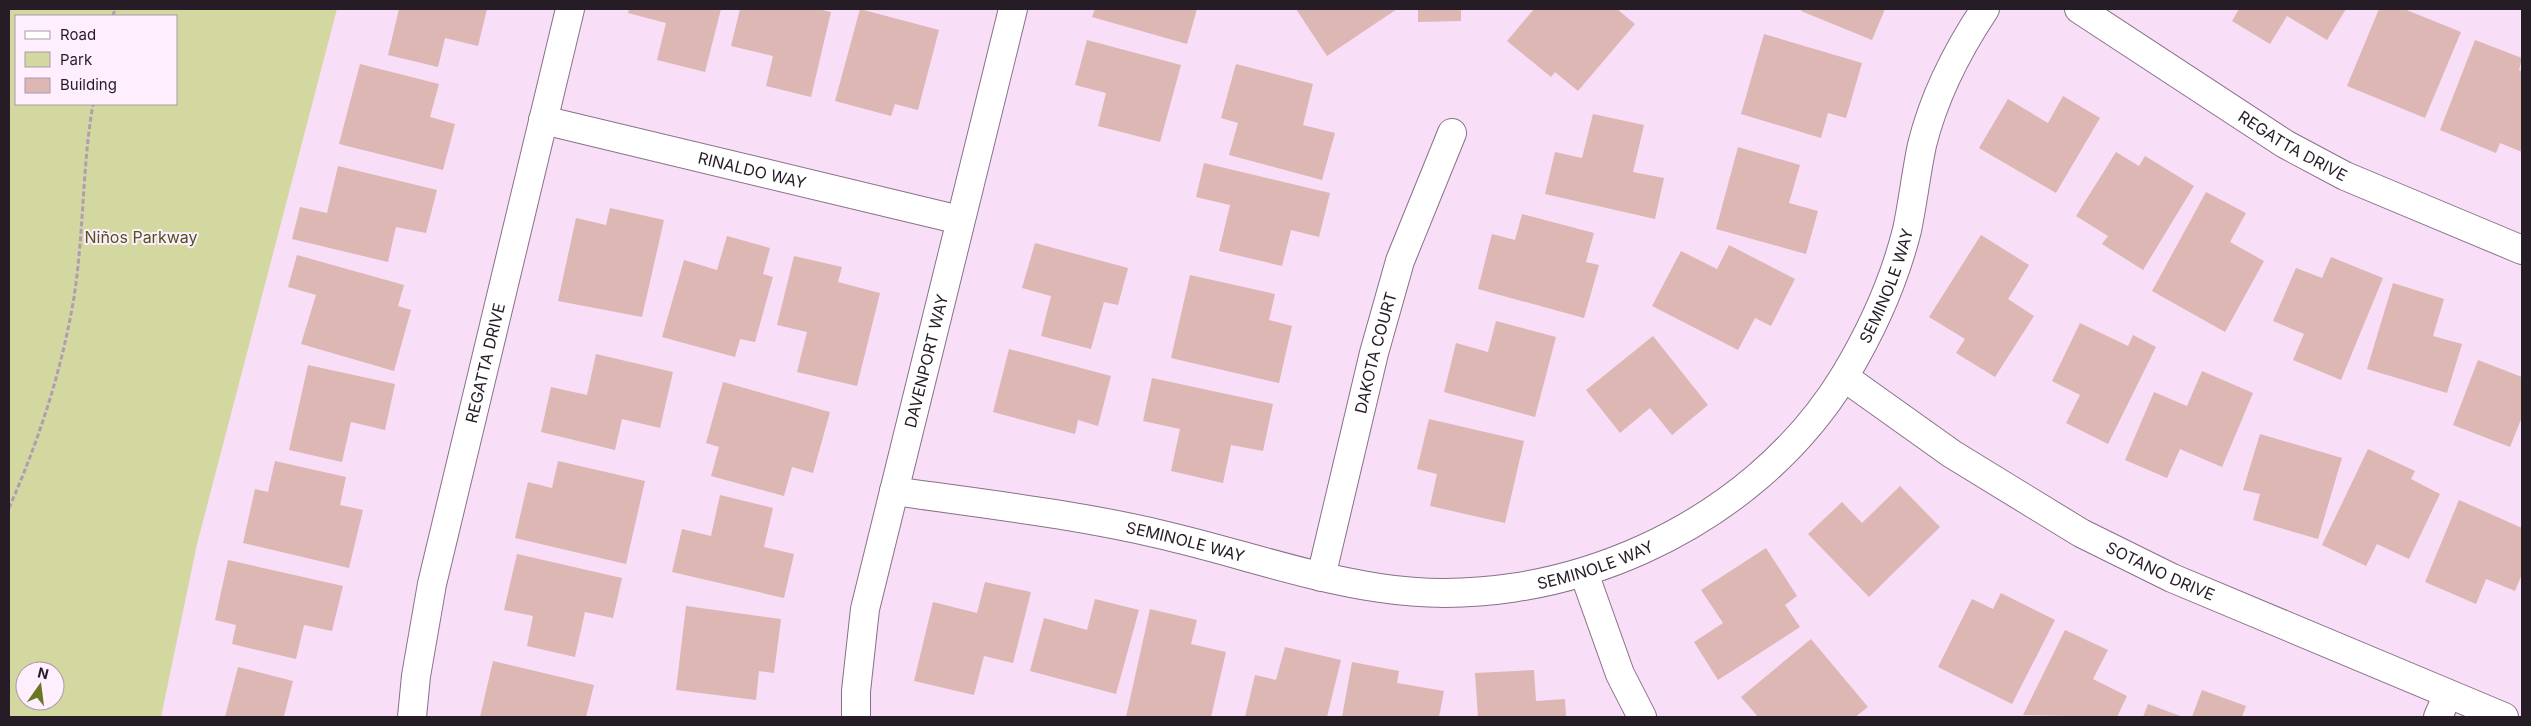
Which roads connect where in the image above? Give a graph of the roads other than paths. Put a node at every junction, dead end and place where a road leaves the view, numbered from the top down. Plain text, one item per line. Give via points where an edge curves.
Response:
1 (570, 9) edge
2 (1013, 9) edge
3 (1985, 9) edge
4 (2079, 9) edge
5 (543, 120) junction
6 (1452, 133) dead end
7 (960, 220) junction
8 (2522, 250) edge
9 (1844, 377) junction
10 (894, 491) junction
11 (1584, 573) junction
12 (1321, 577) junction
13 (2443, 706) edge
14 (412, 717) edge
15 (856, 717) edge
16 (1642, 717) edge
17 (2504, 717) edge

1 - 5 street, REGATTA DRIVE
2 - 7 street, DAVENPORT WAY
3 - 9 street, SEMINOLE WAY via 1961,44 1939,93 1922,144 1906,231 1886,294
4 - 8 street, REGATTA DRIVE via 2285,144 2345,176
5 - 7 street, RINALDO WAY
5 - 14 street, REGATTA DRIVE via 432,584
6 - 12 street, DAKOTA COURT via 1400,262 1374,353
7 - 10 street, DAVENPORT WAY
9 - 11 street, SEMINOLE WAY via 1800,434 1752,481 1699,520 1649,547
9 - 13 street, SOTANO DRIVE via 1952,454 2081,533
10 - 12 street, SEMINOLE WAY via 1050,513 1144,531
10 - 15 street, DAVENPORT WAY via 865,608
11 - 12 street, SEMINOLE WAY via 1514,588 1448,593 1382,589
11 - 16 street via 1620,674
13 - 17 street, SOTANO DRIVE

